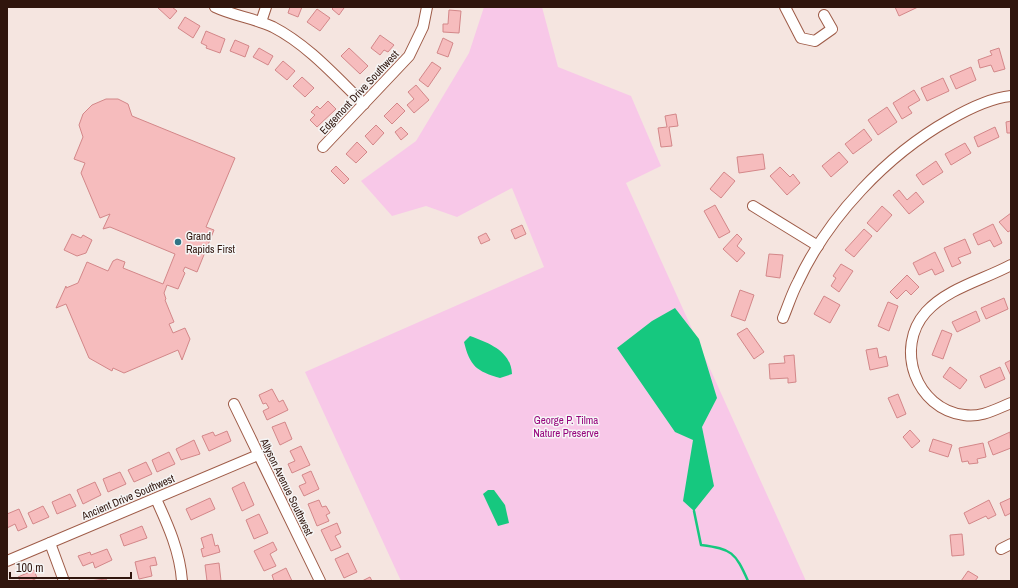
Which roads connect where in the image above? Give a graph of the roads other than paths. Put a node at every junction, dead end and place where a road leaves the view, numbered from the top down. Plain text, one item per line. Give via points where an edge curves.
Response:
1 (215, 7) edge
2 (266, 7) edge
3 (427, 7) edge
4 (785, 7) edge
5 (824, 15) dead end
6 (260, 22) junction
7 (1011, 96) edge
8 (364, 104) junction
9 (323, 147) dead end
10 (753, 206) dead end
11 (818, 246) junction
12 (1011, 265) edge
13 (783, 318) dead end
14 (1011, 403) edge
15 (234, 404) dead end
16 (258, 455) junction
17 (156, 499) junction
18 (50, 543) junction
19 (1011, 544) edge
20 (1002, 549) dead end
21 (7, 561) edge
22 (64, 581) edge
23 (182, 581) edge
24 (320, 581) edge

1 - 6 street via 229,14
2 - 6 street
3 - 8 street, Edgemont Drive Southwest via 422,27 409,56
4 - 5 street via 801,38 815,40 832,29
6 - 8 street via 274,28 308,51
7 - 11 street via 993,100 957,116 910,145 856,195
8 - 9 street, Edgemont Drive Southwest
10 - 11 street
11 - 13 street via 798,282
12 - 14 street via 941,299 919,322 910,346 914,373 921,387 941,408 965,416 981,415
15 - 16 street, Allyson Avenue Southwest
16 - 17 street, Ancient Drive Southwest
16 - 24 street, Allyson Avenue Southwest
17 - 18 street, Ancient Drive Southwest
17 - 23 street via 181,564
18 - 21 street, Ancient Drive Southwest
18 - 22 street
19 - 20 street

